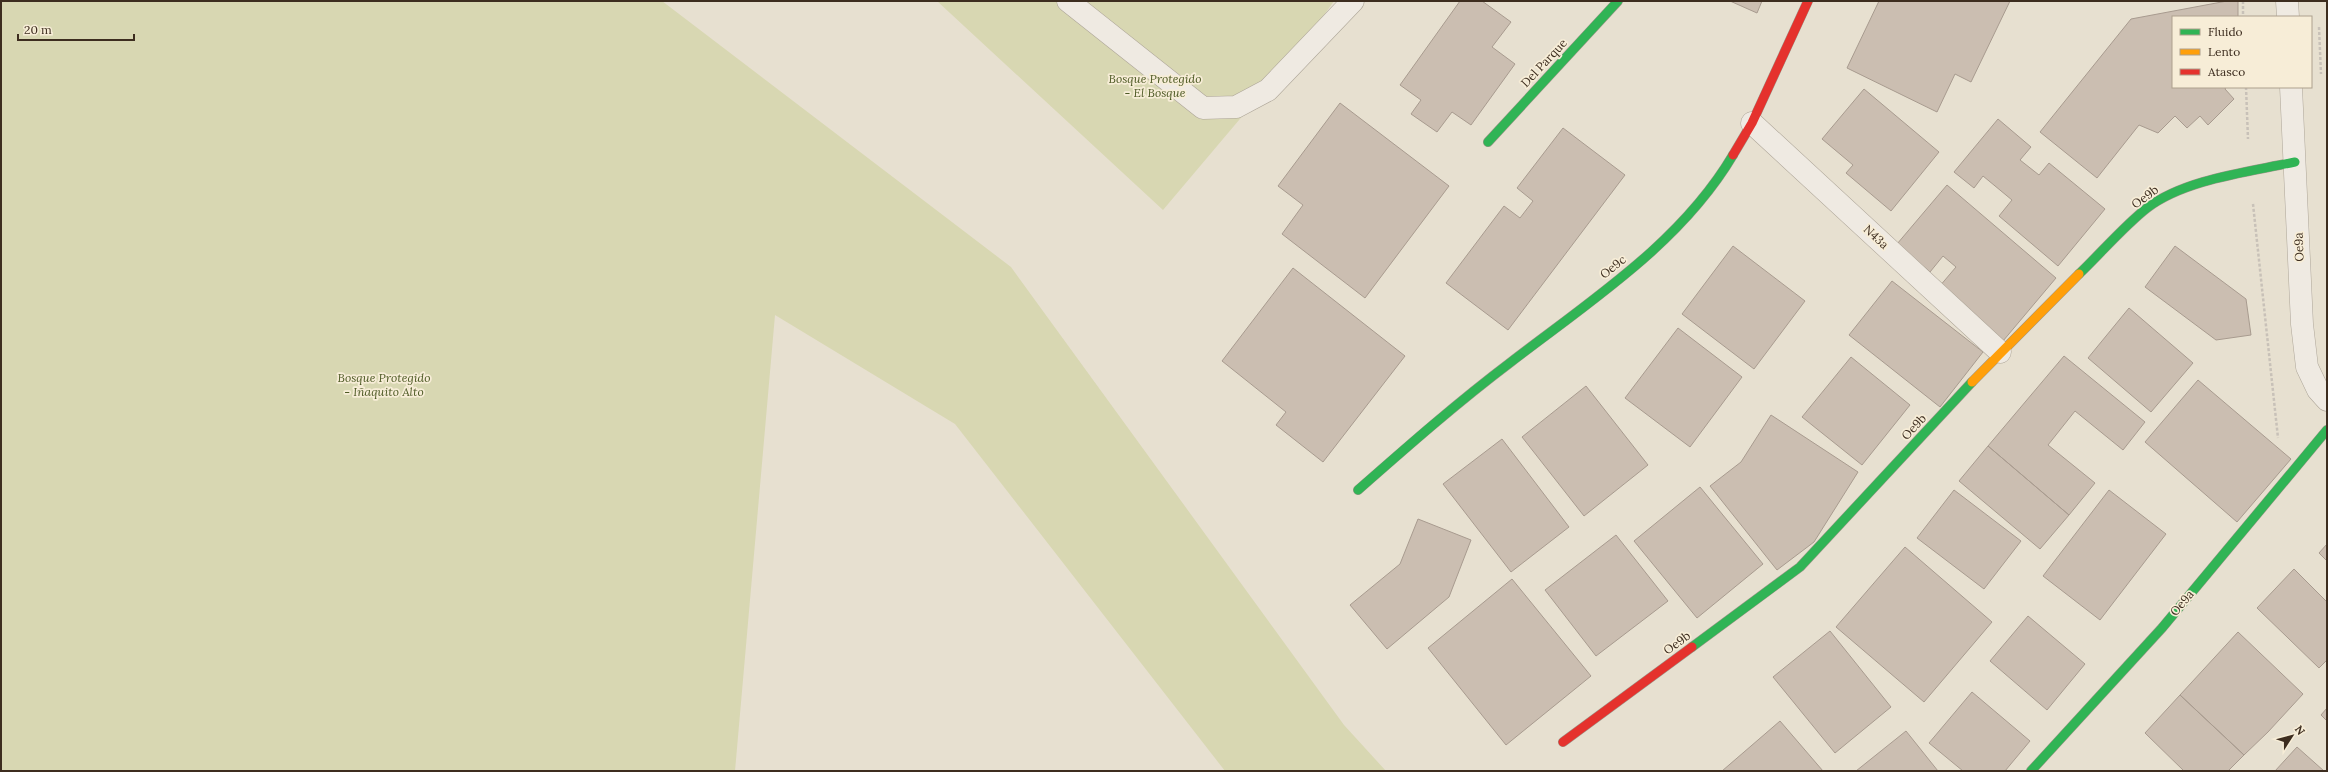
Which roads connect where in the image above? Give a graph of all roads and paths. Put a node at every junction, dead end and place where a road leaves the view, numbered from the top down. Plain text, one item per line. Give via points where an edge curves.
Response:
1 (1068, 1) edge
2 (1354, 1) edge
3 (1618, 1) edge
4 (1808, 1) edge
5 (2243, 1) edge
6 (2287, 1) edge
7 (2243, 16) edge
8 (2288, 16) edge
9 (2246, 88) edge
10 (2291, 88) edge
11 (1752, 123) junction
12 (1488, 142) dead end
13 (2295, 162) junction
14 (2250, 173) junction
15 (2000, 352) junction
16 (2327, 400) edge
17 (2327, 430) edge
18 (2301, 461) junction
19 (1358, 490) dead end
20 (1563, 742) dead end
21 (2031, 771) edge

1 - 2 street via 1203,108 1236,107 1268,90
3 - 12 street, Del Parque
4 - 11 street, Oe9c
5 - 7 path
6 - 8 street
9 - 14 path
10 - 13 street, Oe9a
11 - 15 street, N43a
11 - 19 street, Oe9c via 1718,180 1672,234 1452,407
13 - 14 street, Oe9b
13 - 16 street, Oe9a via 2302,324 2307,367 2318,390
14 - 15 street, Oe9b via 2190,187 2166,196 2147,208
14 - 18 path via 2275,423 2279,442
15 - 20 street, Oe9b via 1800,567
17 - 18 street, Oe9a
18 - 21 street, Oe9a via 2162,628

